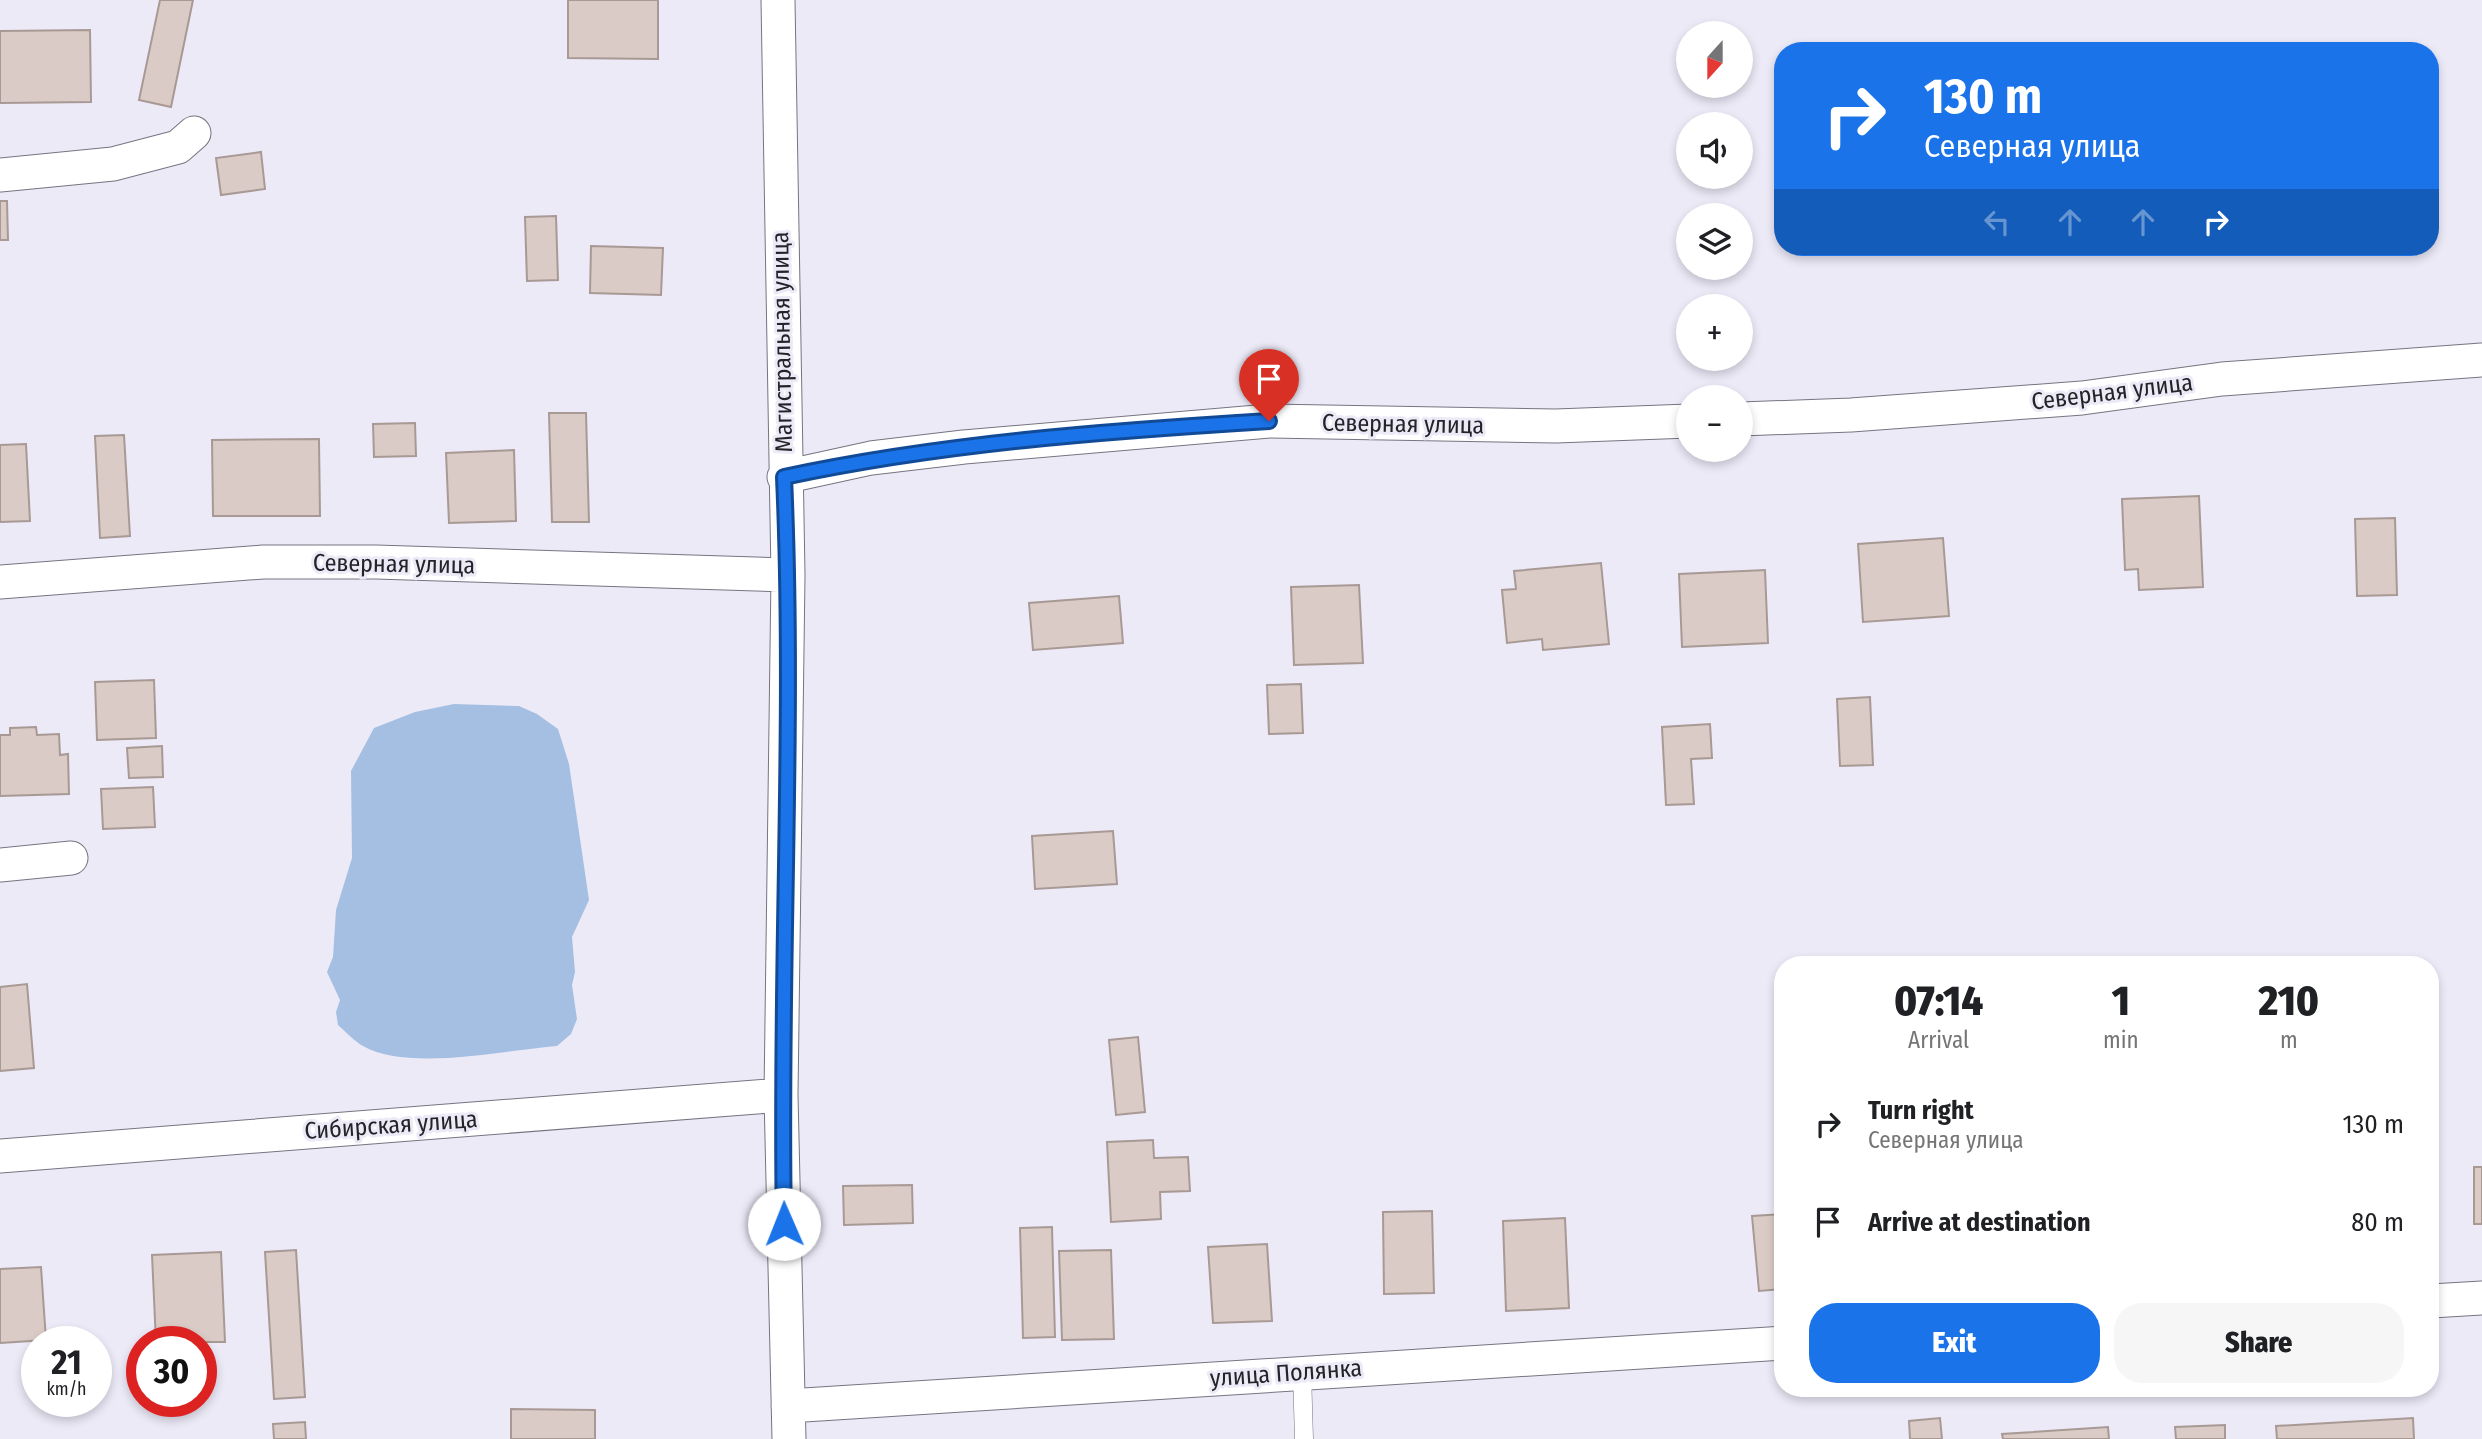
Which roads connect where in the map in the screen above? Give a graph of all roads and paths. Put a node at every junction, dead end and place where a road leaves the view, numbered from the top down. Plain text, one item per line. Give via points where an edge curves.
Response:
1 (778, 0) edge
2 (194, 132) dead end
3 (0, 174) edge
4 (2482, 360) edge
5 (1753, 419) edge
6 (1676, 421) edge
7 (784, 477) junction
8 (788, 575) junction
9 (0, 582) edge
10 (71, 858) dead end
11 (0, 865) edge
12 (781, 1095) junction
13 (0, 1156) edge
14 (2482, 1297) edge
15 (2439, 1300) edge
16 (1774, 1344) edge
17 (1302, 1372) junction
18 (788, 1406) junction
19 (789, 1439) edge
20 (1304, 1439) edge

1 - 7 street, Магистральная улица
2 - 3 street via 178,147 113,164
4 - 5 street, Северная улица via 2222,379 2082,398
6 - 7 street, Северная улица via 1556,426 1269,421 964,447 871,458
7 - 8 street, Магистральная улица
8 - 9 street, Северная улица via 263,562
8 - 12 street, Магистральная улица
10 - 11 street
12 - 13 street, Сибирская улица
12 - 18 street, Магистральная улица
14 - 15 street
16 - 17 street, улица Полянка
17 - 18 street, улица Полянка
17 - 20 lane
18 - 19 street, Магистральная улица

